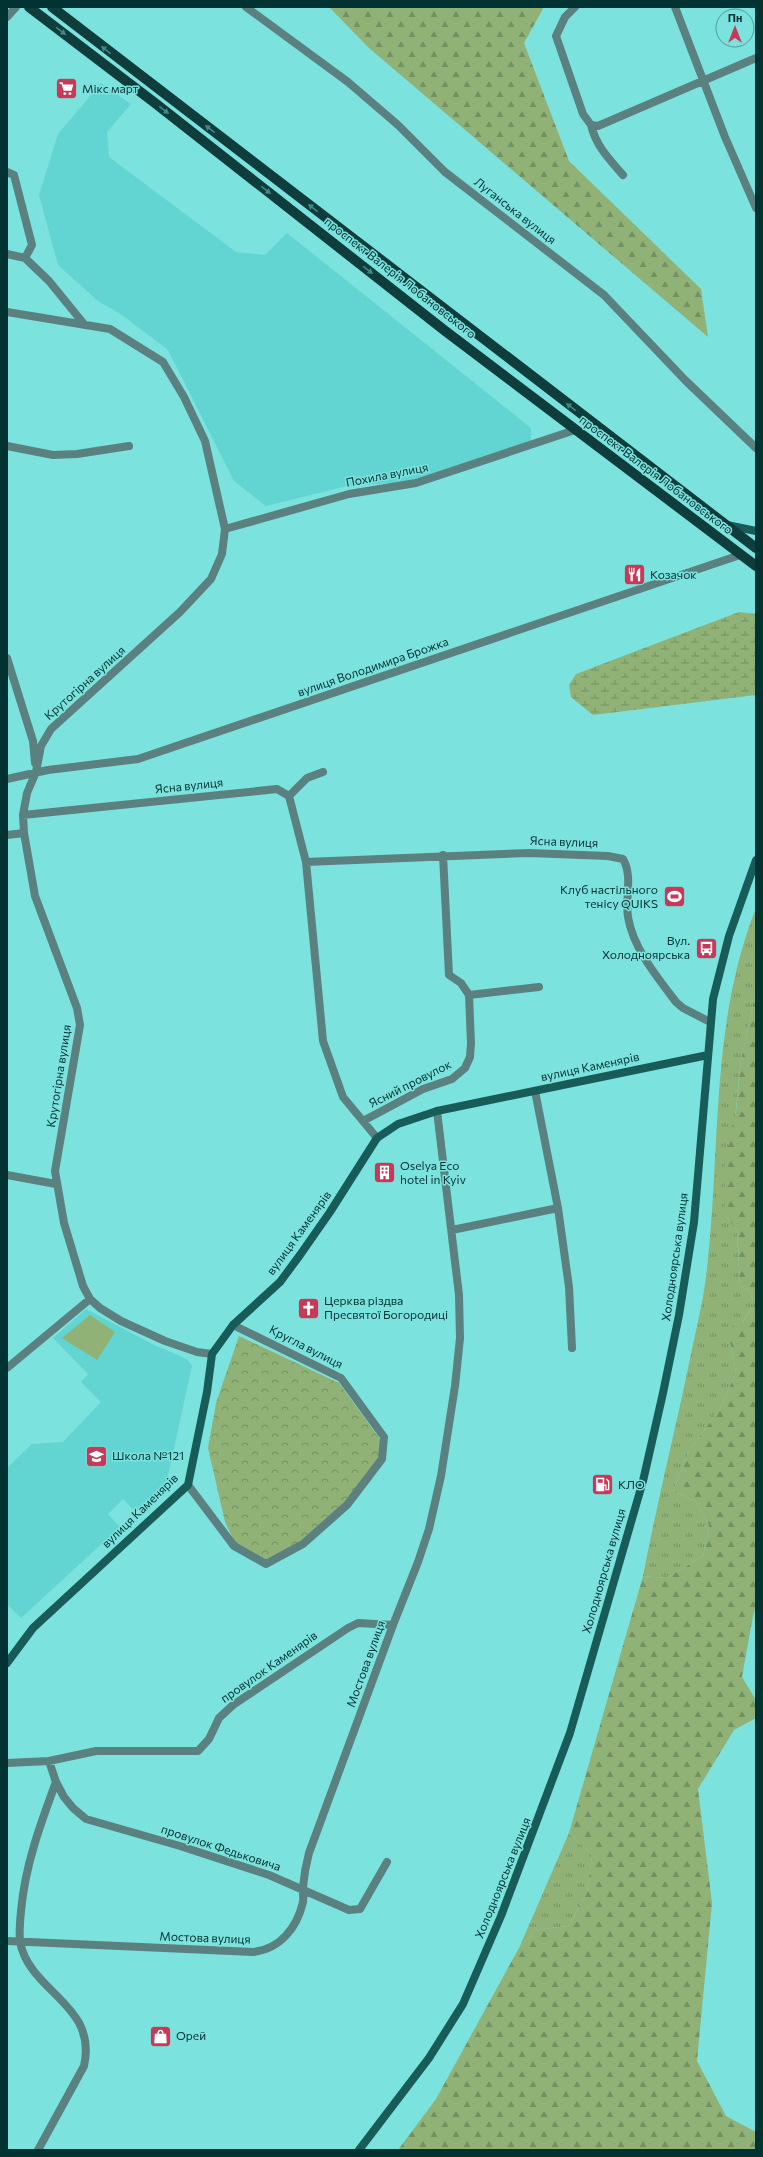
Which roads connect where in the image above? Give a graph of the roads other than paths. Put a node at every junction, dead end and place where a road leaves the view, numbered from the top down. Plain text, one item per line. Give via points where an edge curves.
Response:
1 (16, 7) edge
2 (30, 7) edge
3 (52, 7) edge
4 (246, 7) edge
5 (575, 7) edge
6 (675, 7) edge
7 (7, 17) edge
8 (756, 58) edge
9 (704, 81) junction
10 (591, 125) junction
11 (7, 172) edge
12 (624, 175) dead end
13 (756, 208) edge
14 (7, 254) edge
15 (25, 258) junction
16 (7, 312) edge
17 (84, 324) junction
18 (575, 430) junction
19 (7, 446) edge
20 (129, 446) dead end
21 (756, 448) edge
22 (724, 525) junction
23 (225, 529) junction
24 (756, 530) edge
25 (756, 548) edge
26 (740, 555) junction
27 (756, 566) edge
28 (7, 658) edge
29 (36, 772) junction
30 (323, 772) dead end
31 (7, 779) edge
32 (289, 796) junction
33 (23, 815) junction
34 (24, 833) junction
35 (7, 835) edge
36 (443, 855) junction
37 (756, 860) edge
38 (306, 862) junction
39 (539, 987) dead end
40 (469, 995) junction
41 (710, 1022) junction
42 (708, 1054) junction
43 (534, 1091) junction
44 (437, 1112) junction
45 (363, 1121) junction
46 (377, 1138) junction
47 (7, 1175) edge
48 (56, 1184) junction
49 (558, 1208) junction
50 (452, 1230) junction
51 (90, 1299) junction
52 (233, 1325) junction
53 (572, 1348) dead end
54 (212, 1354) junction
55 (7, 1368) edge
56 (188, 1485) junction
57 (393, 1624) junction
58 (7, 1663) edge
59 (49, 1761) junction
60 (7, 1763) edge
61 (56, 1782) junction
62 (387, 1862) dead end
63 (303, 1889) junction
64 (7, 1941) edge
65 (20, 1941) junction
66 (38, 2150) edge
67 (359, 2150) edge

1 - 7 street
2 -> 18 main road, проспект Валерія Лобановського
22 -> 3 main road, проспект Валерія Лобановського
4 - 21 street, Луганська вулиця via 348,82 398,125 445,172 604,295 685,380
5 - 10 street via 565,17 556,36 583,114
6 - 9 street
8 - 9 street
9 - 10 street via 598,126
9 - 13 street
10 - 12 street via 594,138 604,154
11 - 15 street via 14,175 32,244
14 - 15 street
15 - 17 street via 49,281
16 - 17 street, Крутогірна вулиця
17 - 23 street, Крутогірна вулиця via 110,330 163,362 184,397 205,441
18 - 23 street, Похила вулиця via 416,483 349,494
18 - 26 main road, проспект Валерія Лобановського
19 - 20 street via 53,455
22 - 24 main road
22 - 25 main road, проспект Валерія Лобановського
23 - 29 street, Крутогірна вулиця via 222,554 212,579 180,612 51,729 41,746
26 - 27 main road, проспект Валерія Лобановського
26 - 29 street, вулиця Володимира Брожка via 138,759
28 - 29 street via 33,741
29 - 31 street, вулиця Володимира Брожка
29 - 33 street, Крутогірна вулиця via 27,793
30 - 32 street via 307,778
32 - 33 street, Ясна вулиця via 277,789
32 - 38 street
33 - 34 street, Крутогірна вулиця
34 - 35 street
34 - 48 street, Крутогірна вулиця via 35,896 77,1008 80,1025
36 - 38 street, Ясна вулиця
36 - 40 street via 449,975 461,983
36 - 41 street, Ясна вулиця via 529,853 608,856 623,859 628,872 628,915 638,946 676,1002
37 - 41 main road, Холодноярська вулиця via 729,936 713,999
38 - 45 street via 323,1041 343,1097
39 - 40 street
40 - 45 street, Ясний провулок via 471,1043 470,1057 465,1068 452,1079 423,1089
41 - 42 main road, Холодноярська вулиця
42 - 43 main road, вулиця Каменярів
42 - 67 main road, Холодноярська вулиця via 694,1222 678,1323 643,1481 570,1733 501,1916 463,2004 429,2058
43 - 44 main road, вулиця Каменярів
43 - 49 street
44 - 46 main road, вулиця Каменярів via 398,1124
44 - 50 street, Мостова вулиця
45 - 46 street
46 - 52 main road, вулиця Каменярів via 330,1212 280,1282
47 - 48 street
48 - 51 street, Крутогірна вулиця via 64,1223 83,1286
49 - 50 street
49 - 53 street via 569,1287
50 - 57 street, Мостова вулиця via 460,1302 460,1338 455,1386 441,1476 429,1529
51 - 54 street, Крутогірна вулиця via 121,1321 165,1341 197,1352
51 - 55 street
52 - 54 main road, вулиця Каменярів
52 - 56 street, Кругла вулиця via 341,1378 384,1437 382,1459 347,1505 303,1544 266,1564 234,1546
54 - 56 main road, вулиця Каменярів
56 - 58 main road, вулиця Каменярів via 33,1628
57 - 59 street, провулок Каменярів via 358,1623 348,1628 233,1705 219,1718 209,1739 198,1751 96,1751
57 - 63 street, Мостова вулиця via 309,1853
59 - 60 street, провулок Каменярів
59 - 61 street, провулок Федьковича
61 - 63 street, провулок Федьковича via 72,1808 86,1819 180,1846
61 - 65 street via 38,1832 23,1886
62 - 63 street, провулок Федьковича via 363,1905 356,1911
63 - 65 street, Мостова вулиця via 304,1900 299,1916 290,1931 282,1941 262,1951
64 - 65 street, Мостова вулиця
65 - 66 street via 26,1958 36,1973 75,2016 86,2038 87,2053 84,2066

